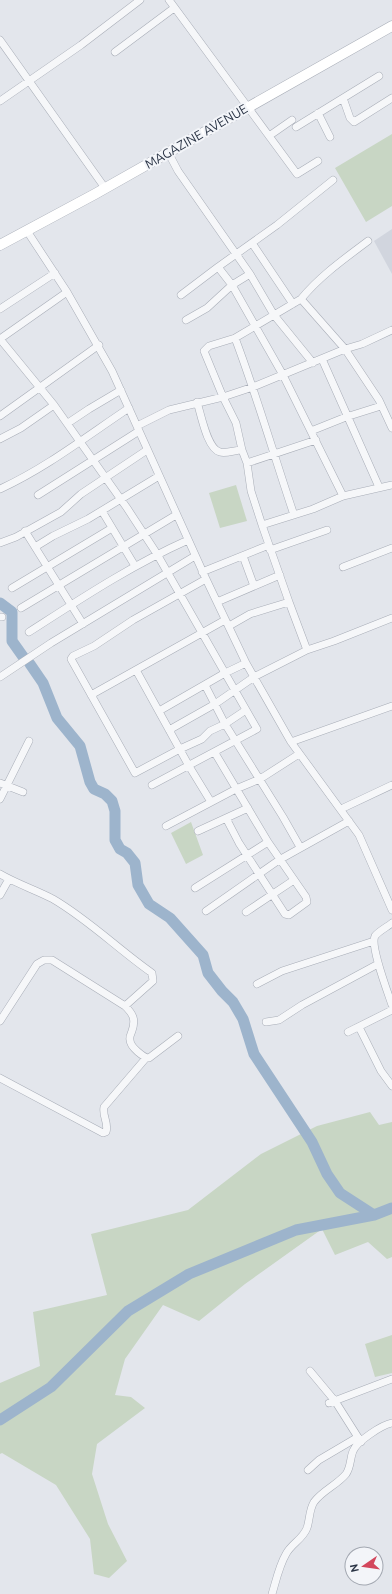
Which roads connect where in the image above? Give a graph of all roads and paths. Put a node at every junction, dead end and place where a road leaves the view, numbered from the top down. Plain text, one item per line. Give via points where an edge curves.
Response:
1 (140, 0) edge
2 (168, 0) edge
3 (174, 8) junction
4 (392, 26) edge
5 (0, 40) edge
6 (115, 52) dead end
7 (379, 76) dead end
8 (29, 81) junction
9 (343, 98) junction
10 (392, 98) edge
11 (0, 101) edge
12 (246, 107) junction
13 (318, 113) junction
14 (269, 136) junction
15 (330, 137) dead end
16 (168, 152) junction
17 (318, 161) dead end
18 (333, 180) dead end
19 (105, 188) junction
20 (26, 231) junction
21 (368, 241) dead end
22 (252, 243) junction
23 (0, 245) edge
24 (237, 254) junction
25 (218, 267) junction
26 (55, 273) junction
27 (250, 274) junction
28 (232, 285) junction
29 (67, 292) junction
30 (181, 295) dead end
31 (301, 299) junction
32 (293, 304) junction
33 (0, 309) edge
34 (274, 315) junction
35 (186, 320) dead end
36 (255, 326) junction
37 (392, 330) edge
38 (235, 338) junction
39 (0, 339) edge
40 (99, 346) junction
41 (345, 349) junction
42 (322, 359) junction
43 (313, 363) junction
44 (283, 375) junction
45 (253, 387) junction
46 (41, 388) junction
47 (121, 390) junction
48 (223, 397) junction
49 (197, 402) junction
50 (54, 405) junction
51 (381, 406) junction
52 (129, 408) junction
53 (0, 416) edge
54 (348, 416) junction
55 (68, 423) junction
56 (392, 428) edge
57 (138, 429) junction
58 (311, 431) junction
59 (0, 439) edge
60 (316, 440) junction
61 (80, 441) junction
62 (147, 450) junction
63 (242, 450) junction
64 (273, 454) junction
65 (92, 460) junction
66 (247, 463) junction
67 (159, 476) junction
68 (105, 478) junction
69 (392, 485) edge
70 (379, 487) junction
71 (0, 489) edge
72 (38, 495) dead end
73 (343, 496) junction
74 (121, 499) junction
75 (102, 511) junction
76 (176, 515) junction
77 (294, 515) junction
78 (262, 525) junction
79 (112, 528) junction
80 (327, 530) dead end
81 (25, 531) junction
82 (144, 534) junction
83 (188, 540) junction
84 (0, 543) edge
85 (36, 547) junction
86 (124, 547) junction
87 (269, 548) junction
88 (392, 548) edge
89 (157, 554) junction
90 (195, 556) junction
91 (243, 556) junction
92 (135, 566) junction
93 (47, 567) junction
94 (343, 567) dead end
95 (202, 572) junction
96 (167, 573) junction
97 (280, 574) junction
98 (206, 579) junction
99 (58, 585) junction
100 (254, 586) junction
101 (12, 588) dead end
102 (180, 594) junction
103 (217, 602) junction
104 (289, 602) junction
105 (70, 605) junction
106 (21, 608) dead end
107 (392, 618) edge
108 (227, 623) junction
109 (82, 624) junction
110 (29, 632) dead end
111 (201, 634) junction
112 (307, 650) junction
113 (246, 663) junction
114 (136, 670) junction
115 (225, 673) junction
116 (0, 677) edge
117 (254, 677) junction
118 (205, 685) junction
119 (235, 691) junction
120 (91, 695) junction
121 (215, 704) junction
122 (392, 706) edge
123 (246, 710) junction
124 (159, 711) junction
125 (225, 724) junction
126 (169, 730) junction
127 (29, 741) dead end
128 (237, 741) junction
129 (290, 742) junction
130 (180, 749) junction
131 (215, 753) junction
132 (299, 754) junction
133 (189, 766) junction
134 (260, 779) junction
135 (3, 784) edge
136 (392, 784) edge
137 (152, 785) dead end
138 (236, 789) junction
139 (23, 792) dead end
140 (0, 799) edge
141 (211, 802) junction
142 (248, 808) junction
143 (341, 809) junction
144 (226, 818) junction
145 (349, 821) junction
146 (166, 826) dead end
147 (198, 831) dead end
148 (268, 842) junction
149 (300, 848) junction
150 (248, 856) junction
151 (279, 860) junction
152 (259, 873) junction
153 (0, 874) edge
154 (9, 879) junction
155 (294, 880) junction
156 (195, 888) dead end
157 (0, 895) edge
158 (273, 895) junction
159 (392, 910) edge
160 (206, 911) dead end
161 (246, 912) dead end
162 (392, 923) edge
163 (374, 941) junction
164 (378, 964) junction
165 (257, 984) dead end
166 (392, 1005) edge
167 (125, 1006) junction
168 (392, 1010) edge
169 (0, 1021) edge
170 (266, 1022) dead end
171 (359, 1027) junction
172 (348, 1032) dead end
173 (178, 1036) dead end
174 (146, 1058) junction
175 (0, 1078) edge
176 (392, 1086) edge
177 (310, 1371) dead end
178 (392, 1379) edge
179 (332, 1402) junction
180 (392, 1423) edge
181 (359, 1439) junction
182 (308, 1470) dead end
183 (272, 1594) edge

1 - 8 street
2 - 3 street
3 - 6 street
3 - 12 street
4 - 12 street, MAGAZINE AVENUE
5 - 8 street
7 - 9 street
8 - 11 street
8 - 19 street
9 - 10 street via 354,122
9 - 13 street
12 - 14 street
12 - 16 street, MAGAZINE AVENUE
13 - 14 street
13 - 15 street
14 - 17 street via 297,174
16 - 19 street, MAGAZINE AVENUE
16 - 24 street via 178,171
18 - 22 street
19 - 20 street, MAGAZINE AVENUE
20 - 23 street, MAGAZINE AVENUE
20 - 26 street
21 - 31 street via 338,263
22 - 24 street
22 - 32 street
24 - 25 street
24 - 27 street
25 - 28 street
25 - 30 street
26 - 29 street
26 - 33 street
27 - 28 street
27 - 34 street
28 - 35 street via 207,308
28 - 36 street
29 - 39 street
29 - 40 street
31 - 32 street
31 - 41 street
32 - 34 street
34 - 36 street
34 - 43 street
36 - 38 street
36 - 44 street
37 - 41 street
38 - 45 street
38 - 48 street via 209,346 204,351
39 - 46 street
40 - 46 street
40 - 47 street
41 - 42 street
41 - 51 street
42 - 43 street
42 - 54 street
43 - 44 street
44 - 45 street
44 - 58 street
45 - 48 street
45 - 64 street
46 - 50 street
46 - 53 street
47 - 52 street
47 - 55 street
48 - 49 street
48 - 63 street via 236,423
49 - 57 street via 169,410
49 - 63 street via 213,449 221,453
50 - 55 street
50 - 59 street
51 - 54 street
51 - 56 street
52 - 57 street
52 - 61 street
54 - 58 street
54 - 70 street
55 - 61 street
57 - 62 street
57 - 65 street
58 - 60 street
60 - 64 street
60 - 73 street
61 - 65 street
61 - 71 street
62 - 67 street
62 - 68 street
63 - 66 street
64 - 66 street
64 - 77 street
65 - 68 street
65 - 72 street
66 - 78 street via 251,491
67 - 74 street
67 - 76 street
68 - 74 street
68 - 81 street via 81,494 62,512
69 - 70 street
70 - 73 street
73 - 77 street
74 - 75 street
74 - 82 street
75 - 79 street
75 - 85 street
76 - 82 street
76 - 83 street
77 - 78 street
78 - 87 street
79 - 86 street
79 - 93 street
80 - 87 street
81 - 84 street
81 - 85 street
82 - 86 street
82 - 89 street
83 - 89 street
83 - 90 street
85 - 93 street
86 - 92 street
86 - 99 street
87 - 91 street
87 - 97 street
88 - 94 street
89 - 92 street
89 - 96 street
90 - 95 street
90 - 96 street
91 - 95 street
91 - 100 street
92 - 105 street
93 - 99 street
93 - 101 street
95 - 98 street
96 - 102 street
96 - 109 street
97 - 100 street
97 - 104 street
98 - 102 street
98 - 103 street
99 - 105 street
99 - 106 street
100 - 103 street
102 - 111 street
102 - 120 street via 72,658
103 - 108 street
104 - 108 street
104 - 112 street
105 - 109 street
105 - 110 street
107 - 112 street
108 - 111 street
108 - 113 street
109 - 116 street
111 - 114 street
111 - 115 street
112 - 117 street
113 - 115 street
113 - 117 street
114 - 120 street
114 - 124 street
115 - 118 street
115 - 119 street
117 - 119 street
117 - 129 street
118 - 121 street
118 - 124 street
119 - 121 street
119 - 123 street
120 - 130 street via 133,773
121 - 125 street
121 - 126 street
122 - 129 street
123 - 125 street
123 - 128 street via 257,729
124 - 126 street
125 - 128 street
125 - 130 street via 196,743
126 - 130 street
127 - 135 street
128 - 131 street
128 - 134 street
129 - 132 street
130 - 133 street
131 - 133 street
131 - 138 street
132 - 134 street
132 - 143 street
133 - 137 street
133 - 141 street
134 - 138 street
134 - 149 street
135 - 139 street
135 - 140 street
136 - 143 street
138 - 141 street
138 - 142 street
141 - 146 street
142 - 144 street
142 - 148 street
143 - 145 street
144 - 147 street
144 - 150 street via 238,843
145 - 149 street
145 - 159 street via 359,836
148 - 150 street
148 - 151 street
149 - 151 street
150 - 152 street
150 - 156 street
151 - 152 street
151 - 155 street
152 - 158 street
152 - 160 street
153 - 154 street
154 - 157 street
154 - 167 street via 52,899 152,974 153,981
155 - 158 street
155 - 158 street via 306,898 307,902 302,907 287,916
158 - 161 street
162 - 163 street via 376,935
163 - 164 street
163 - 165 street via 282,971
164 - 166 street
164 - 170 street via 279,1020
167 - 169 street via 52,960 44,960 37,964
167 - 174 street via 134,1017 130,1043
168 - 171 street
171 - 172 street
171 - 176 street via 381,1071
173 - 174 street via 150,1058
174 - 175 street via 104,1107 108,1128 103,1133
177 - 179 street
178 - 179 street
179 - 181 street
180 - 181 street
181 - 182 street via 319,1460
181 - 183 street via 347,1473 314,1502 307,1528 286,1553

